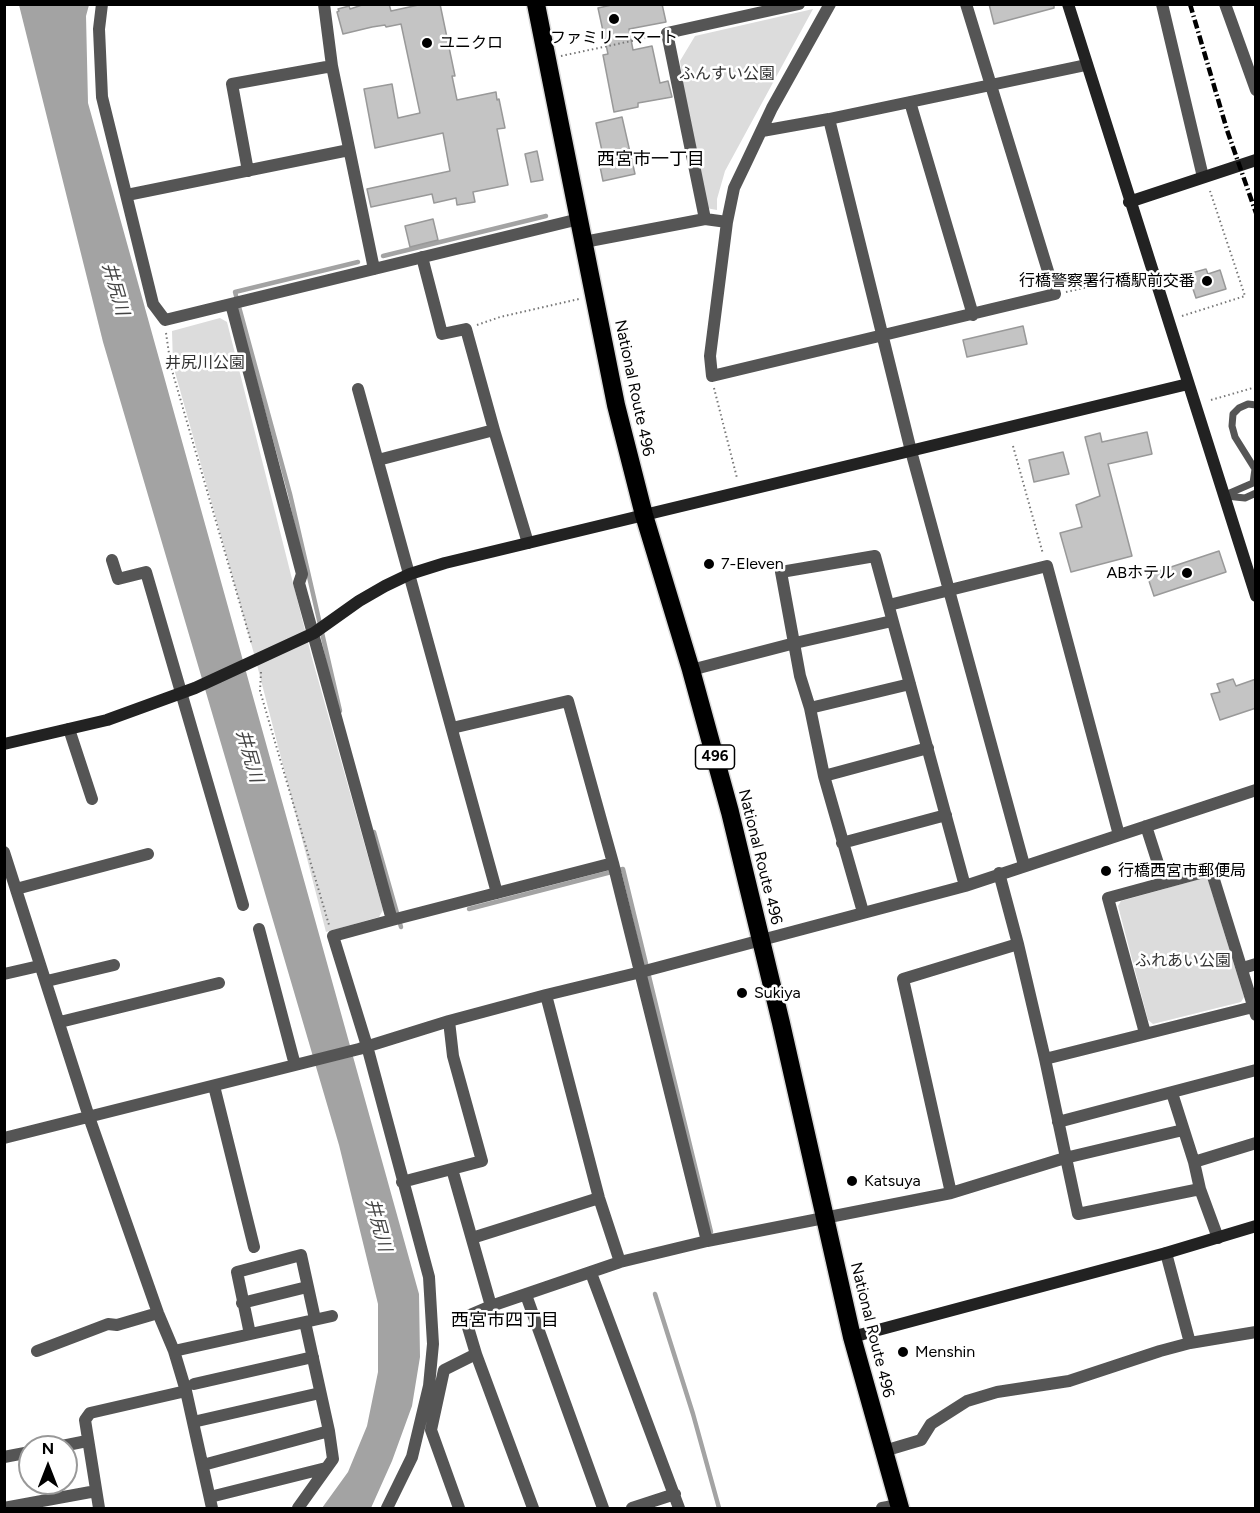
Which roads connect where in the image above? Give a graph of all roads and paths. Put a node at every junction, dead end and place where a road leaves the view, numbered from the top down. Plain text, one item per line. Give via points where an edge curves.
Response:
1 (102, 4) edge
2 (324, 4) edge
3 (536, 4) edge
4 (799, 4) edge
5 (830, 4) edge
6 (966, 4) edge
7 (1068, 4) edge
8 (1162, 4) edge
9 (1225, 4) edge
10 (667, 33) junction
11 (547, 60) junction
12 (1086, 65) junction
13 (332, 66) junction
14 (991, 84) junction
15 (1256, 90) edge
16 (910, 102) junction
17 (829, 119) junction
18 (762, 131) junction
19 (349, 150) junction
20 (1256, 160) edge
21 (248, 171) junction
22 (1203, 177) junction
23 (1210, 191) dead end
24 (127, 195) junction
25 (1129, 202) junction
26 (579, 219) junction
27 (705, 219) junction
28 (727, 222) junction
29 (584, 242) junction
30 (422, 257) junction
31 (374, 269) junction
32 (1136, 276) dead end
33 (1055, 294) junction
34 (595, 296) junction
35 (231, 304) junction
36 (973, 315) junction
37 (1182, 316) dead end
38 (165, 320) junction
39 (466, 329) junction
40 (884, 336) junction
41 (712, 376) junction
42 (1188, 384) junction
43 (1256, 387) edge
44 (358, 389) dead end
45 (1211, 400) dead end
46 (1256, 405) edge
47 (494, 430) junction
48 (1013, 446) dead end
49 (911, 451) junction
50 (378, 460) junction
51 (740, 491) junction
52 (1256, 493) edge
53 (1223, 496) junction
54 (644, 515) junction
55 (528, 543) junction
56 (112, 560) dead end
57 (1047, 566) junction
58 (410, 574) junction
59 (949, 590) junction
60 (1256, 596) edge
61 (889, 605) junction
62 (892, 621) junction
63 (314, 633) junction
64 (795, 643) junction
65 (252, 645) dead end
66 (258, 666) junction
67 (691, 670) junction
68 (910, 684) junction
69 (180, 693) junction
70 (810, 708) junction
71 (452, 728) junction
72 (69, 729) junction
73 (4, 744) edge
74 (928, 748) junction
75 (824, 777) junction
76 (1256, 790) edge
77 (92, 800) dead end
78 (946, 815) junction
79 (1146, 826) junction
80 (1119, 835) junction
81 (842, 843) junction
82 (4, 852) edge
83 (148, 854) dead end
84 (613, 863) junction
85 (1024, 865) junction
86 (999, 873) junction
87 (1164, 882) junction
88 (965, 886) junction
89 (16, 889) junction
90 (497, 893) junction
91 (243, 905) dead end
92 (863, 912) junction
93 (392, 920) junction
94 (259, 929) dead end
95 (333, 936) junction
96 (760, 940) junction
97 (1018, 944) junction
98 (1256, 964) edge
99 (114, 965) dead end
100 (39, 966) junction
101 (1243, 968) junction
102 (641, 972) junction
103 (4, 974) edge
104 (47, 981) junction
105 (219, 983) dead end
106 (546, 995) junction
107 (1254, 1011) edge
108 (449, 1021) junction
109 (60, 1022) junction
110 (1145, 1033) junction
111 (363, 1048) junction
112 (1045, 1059) junction
113 (299, 1064) junction
114 (1256, 1070) edge
115 (214, 1086) junction
116 (1172, 1093) junction
117 (89, 1117) junction
118 (1058, 1122) junction
119 (1183, 1130) junction
120 (4, 1138) edge
121 (1256, 1143) edge
122 (1065, 1158) junction
123 (1194, 1162) junction
124 (452, 1169) junction
125 (402, 1182) junction
126 (1200, 1189) junction
127 (951, 1192) junction
128 (599, 1198) junction
129 (824, 1216) junction
130 (1256, 1226) edge
131 (472, 1238) junction
132 (1218, 1238) junction
133 (706, 1241) junction
134 (254, 1247) dead end
135 (1166, 1252) junction
136 (620, 1262) junction
137 (591, 1273) junction
138 (307, 1287) junction
139 (526, 1295) junction
140 (242, 1303) junction
141 (491, 1306) junction
142 (158, 1313) junction
143 (332, 1316) dead end
144 (310, 1320) junction
145 (1256, 1332) edge
146 (250, 1334) junction
147 (852, 1337) junction
148 (1190, 1343) junction
149 (37, 1351) dead end
150 (174, 1351) junction
151 (476, 1354) junction
152 (313, 1357) junction
153 (190, 1387) junction
154 (320, 1393) junction
155 (193, 1422) junction
156 (329, 1431) junction
157 (87, 1441) junction
158 (78, 1443) edge
159 (884, 1451) junction
160 (202, 1465) junction
161 (326, 1468) junction
162 (96, 1491) junction
163 (675, 1494) junction
164 (211, 1503) edge
165 (894, 1507) edge
166 (4, 1508) edge
167 (99, 1509) edge
168 (286, 1509) edge
169 (297, 1509) edge
170 (387, 1509) edge
171 (459, 1509) edge
172 (533, 1509) edge
173 (603, 1509) edge
174 (632, 1509) edge
175 (679, 1509) edge

1 - 24 street via 102,97
2 - 13 street
3 - 11 highway, National Route 496 / 496
4 - 10 street
5 - 18 street
6 - 14 street
7 - 12 street
8 - 22 street
9 - 15 street
10 - 11 path
10 - 27 street
11 - 26 highway, National Route 496 / 496
12 - 14 street
12 - 25 street
13 - 19 street
13 - 21 street via 232,84
14 - 16 street
14 - 33 street
16 - 17 street
16 - 36 street
17 - 18 street
17 - 40 street
18 - 28 street via 734,188
19 - 21 street
19 - 31 street
20 - 22 street
21 - 24 street
22 - 25 street
23 - 37 path via 1245,296
24 - 38 street via 153,304
25 - 42 street
26 - 29 highway, National Route 496 / 496
26 - 30 street
27 - 28 street
27 - 29 street
28 - 41 street via 710,356
29 - 34 highway, National Route 496 / 496
30 - 31 street
30 - 39 street via 442,334
31 - 35 street
32 - 33 path
33 - 36 street
34 - 39 path via 500,317
34 - 54 highway, National Route 496 / 496 via 616,405
35 - 38 street
35 - 63 street
36 - 40 street
38 - 65 path via 171,368
39 - 47 street
40 - 41 street
40 - 49 street
41 - 51 path
42 - 49 street
42 - 53 street
43 - 45 path
44 - 50 street
46 - 53 lane via 1239,408 1233,414 1232,426 1255,469 1253,483
47 - 50 street
47 - 55 street
48 - 57 path
49 - 51 street
49 - 59 street
50 - 58 street
51 - 54 street
52 - 53 lane via 1245,498
53 - 60 street
54 - 55 street
54 - 67 highway, National Route 496 / 496
55 - 58 street
56 - 69 street via 118,579 146,572
57 - 59 street
57 - 80 street
58 - 63 street via 359,601
58 - 71 street
59 - 61 street
59 - 85 street
61 - 62 street
61 - 64 street via 875,556 781,572
62 - 64 street
62 - 68 street
63 - 66 street
63 - 93 street
64 - 67 street
64 - 70 street
66 - 69 street
66 - 95 path via 260,691
67 - 96 highway, National Route 496 / 496
68 - 70 street
68 - 74 street
69 - 72 street via 107,720
69 - 91 street
70 - 75 street
71 - 84 street via 568,701
71 - 90 street
72 - 73 street
72 - 77 street
74 - 75 street
74 - 78 street
75 - 81 street
76 - 79 street
78 - 81 street
78 - 88 street
79 - 80 street
79 - 87 street
80 - 85 street
81 - 92 street
82 - 89 street
83 - 89 street
84 - 90 street
84 - 102 street
85 - 86 street
86 - 88 street
86 - 97 street
87 - 101 street via 1211,870
87 - 110 street via 1108,898
88 - 92 street
89 - 100 street
90 - 93 street
92 - 96 street
93 - 95 street
94 - 113 street
95 - 111 street
96 - 102 street
96 - 129 highway, National Route 496 / 496
97 - 112 street
97 - 127 street via 903,979
98 - 101 street
99 - 104 street
100 - 103 street
100 - 104 street
101 - 107 street
102 - 106 street
102 - 133 street
104 - 109 street
105 - 109 street
106 - 108 street
106 - 128 street
107 - 110 street
108 - 111 street
108 - 124 street via 453,1056 482,1161
109 - 117 street
110 - 112 street
111 - 113 street
111 - 125 street
112 - 118 street
113 - 115 street
114 - 116 street
115 - 117 street
115 - 134 street
116 - 118 street
116 - 119 street
117 - 120 street
117 - 142 street
118 - 122 street
119 - 122 street
119 - 123 street
121 - 123 street
122 - 126 street via 1078,1214
122 - 127 street
123 - 126 street
124 - 125 street
124 - 131 street
125 - 170 street via 429,1277 432,1344 429,1386 412,1457
126 - 132 street
127 - 129 street
128 - 131 street
128 - 136 street
129 - 133 street
129 - 147 highway, National Route 496 / 496
130 - 132 street
131 - 141 street
132 - 135 street
133 - 136 street
135 - 147 street
135 - 148 street
136 - 137 street
137 - 139 street
137 - 163 street
138 - 140 street
138 - 140 street via 301,1255 237,1272
138 - 144 street
139 - 141 street
139 - 173 street
140 - 146 street
141 - 151 street via 470,1315 467,1323
142 - 149 street via 108,1324
142 - 150 street
143 - 144 street
144 - 146 street
144 - 152 street
145 - 148 street
146 - 150 street
147 - 159 highway, National Route 496 / 496
148 - 159 street via 1069,1381 997,1392 967,1401 931,1424 921,1440
150 - 153 street
151 - 171 street via 444,1370 431,1430
151 - 172 street
152 - 153 street
152 - 154 street
153 - 155 street
153 - 157 street via 90,1413 85,1420
154 - 155 street
154 - 156 street
155 - 160 street
156 - 160 street
156 - 161 street via 333,1459
157 - 158 street
157 - 162 street
159 - 165 highway, National Route 496 / 496
160 - 164 street
161 - 164 street
161 - 169 street
162 - 166 street
162 - 167 street
163 - 174 street
163 - 175 street
168 - 169 street

